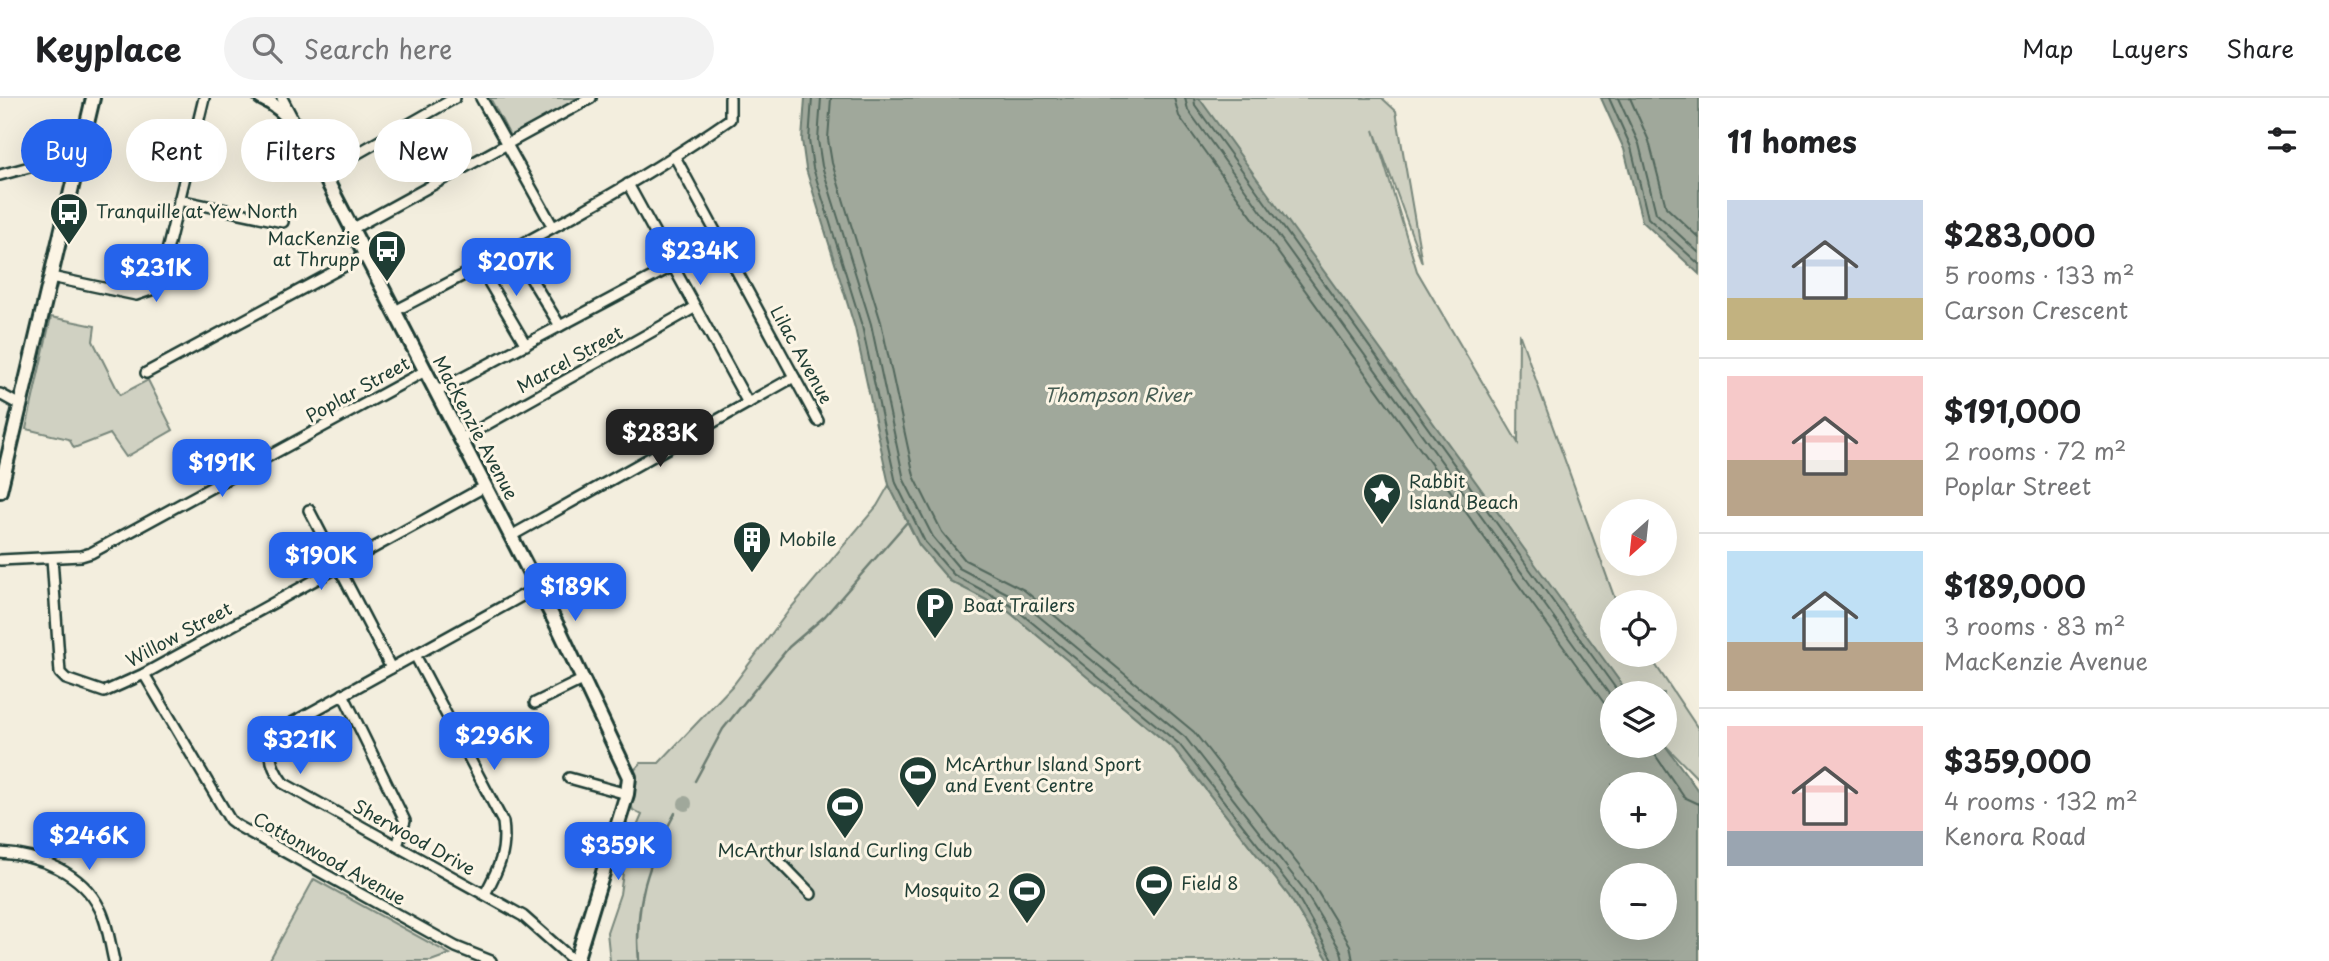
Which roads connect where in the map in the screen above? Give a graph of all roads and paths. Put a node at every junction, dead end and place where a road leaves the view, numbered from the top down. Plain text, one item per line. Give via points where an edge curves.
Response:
1 (93, 98) edge
2 (204, 98) edge
3 (261, 98) edge
4 (282, 98) edge
5 (456, 98) edge
6 (481, 98) edge
7 (591, 98) edge
8 (730, 98) edge
9 (88, 119) edge
10 (290, 119) edge
11 (294, 119) edge
12 (506, 146) junction
13 (360, 152) edge
14 (675, 157) junction
15 (21, 169) edge
16 (0, 175) edge
17 (74, 182) edge
18 (328, 182) edge
19 (628, 184) junction
20 (179, 200) junction
21 (283, 222) dead end
22 (553, 227) junction
23 (352, 229) junction
24 (513, 249) junction
25 (365, 254) junction
26 (480, 267) junction
27 (671, 267) junction
28 (51, 277) junction
29 (694, 308) junction
30 (393, 312) junction
31 (560, 326) junction
32 (526, 345) junction
33 (425, 371) junction
34 (146, 373) dead end
35 (794, 377) junction
36 (436, 393) junction
37 (0, 394) edge
38 (748, 403) junction
39 (20, 405) junction
40 (818, 421) dead end
41 (461, 439) junction
42 (486, 486) junction
43 (0, 491) edge
44 (309, 510) dead end
45 (511, 536) junction
46 (52, 558) junction
47 (0, 560) edge
48 (338, 565) junction
49 (538, 587) junction
50 (415, 655) junction
51 (391, 668) junction
52 (144, 674) junction
53 (584, 679) junction
54 (343, 694) junction
55 (536, 703) dead end
56 (569, 778) dead end
57 (627, 794) junction
58 (397, 846) junction
59 (0, 853) edge
60 (772, 854) dead end
61 (485, 894) junction
62 (811, 894) dead end
63 (114, 961) edge
64 (491, 961) edge
65 (575, 961) edge

1 - 9 street
2 - 20 street
3 - 10 street
4 - 11 street, MacKenzie Avenue
5 - 13 street
6 - 12 street
7 - 12 street
8 - 14 street via 730,119
12 - 22 street
12 - 23 street
14 - 19 street
14 - 35 street, Lilac Avenue
15 - 16 street
17 - 28 street
18 - 23 street, MacKenzie Avenue
19 - 22 street
19 - 27 street
20 - 21 street
20 - 28 street via 161,276 151,290 136,295
22 - 24 street
23 - 25 street, MacKenzie Avenue
24 - 26 street
24 - 31 street
25 - 30 street, MacKenzie Avenue
25 - 34 street
26 - 30 street
26 - 32 street
27 - 29 street
27 - 31 street
28 - 39 street
29 - 38 street
29 - 41 street, Marcel Street
30 - 33 street, MacKenzie Avenue
31 - 32 street
32 - 36 street
33 - 36 street, MacKenzie Avenue
33 - 46 street, Poplar Street via 91,552
35 - 38 street
35 - 40 street, Lilac Avenue
36 - 41 street, MacKenzie Avenue
37 - 39 street
38 - 45 street
39 - 43 street
41 - 42 street, MacKenzie Avenue
42 - 45 street, MacKenzie Avenue
42 - 48 street, Willow Street
44 - 48 street
45 - 49 street, MacKenzie Avenue
46 - 47 street, Poplar Street
46 - 52 street, Willow Street via 60,673 104,692
48 - 51 street
48 - 52 street, Willow Street
49 - 50 street, Sherwood Drive
49 - 53 street, MacKenzie Avenue
50 - 51 street, Sherwood Drive
50 - 61 street via 503,822 503,860
51 - 54 street, Sherwood Drive
52 - 64 street, Cottonwood Avenue via 230,820 456,947
53 - 55 street
53 - 57 street, MacKenzie Avenue via 629,777
54 - 58 street via 405,821
54 - 58 street, Sherwood Drive via 281,729 271,744 272,769 283,783
56 - 57 street
57 - 65 street
58 - 61 street, Sherwood Drive
59 - 63 street via 45,861 87,891 100,909
60 - 62 street
61 - 65 street, Sherwood Drive via 523,916

